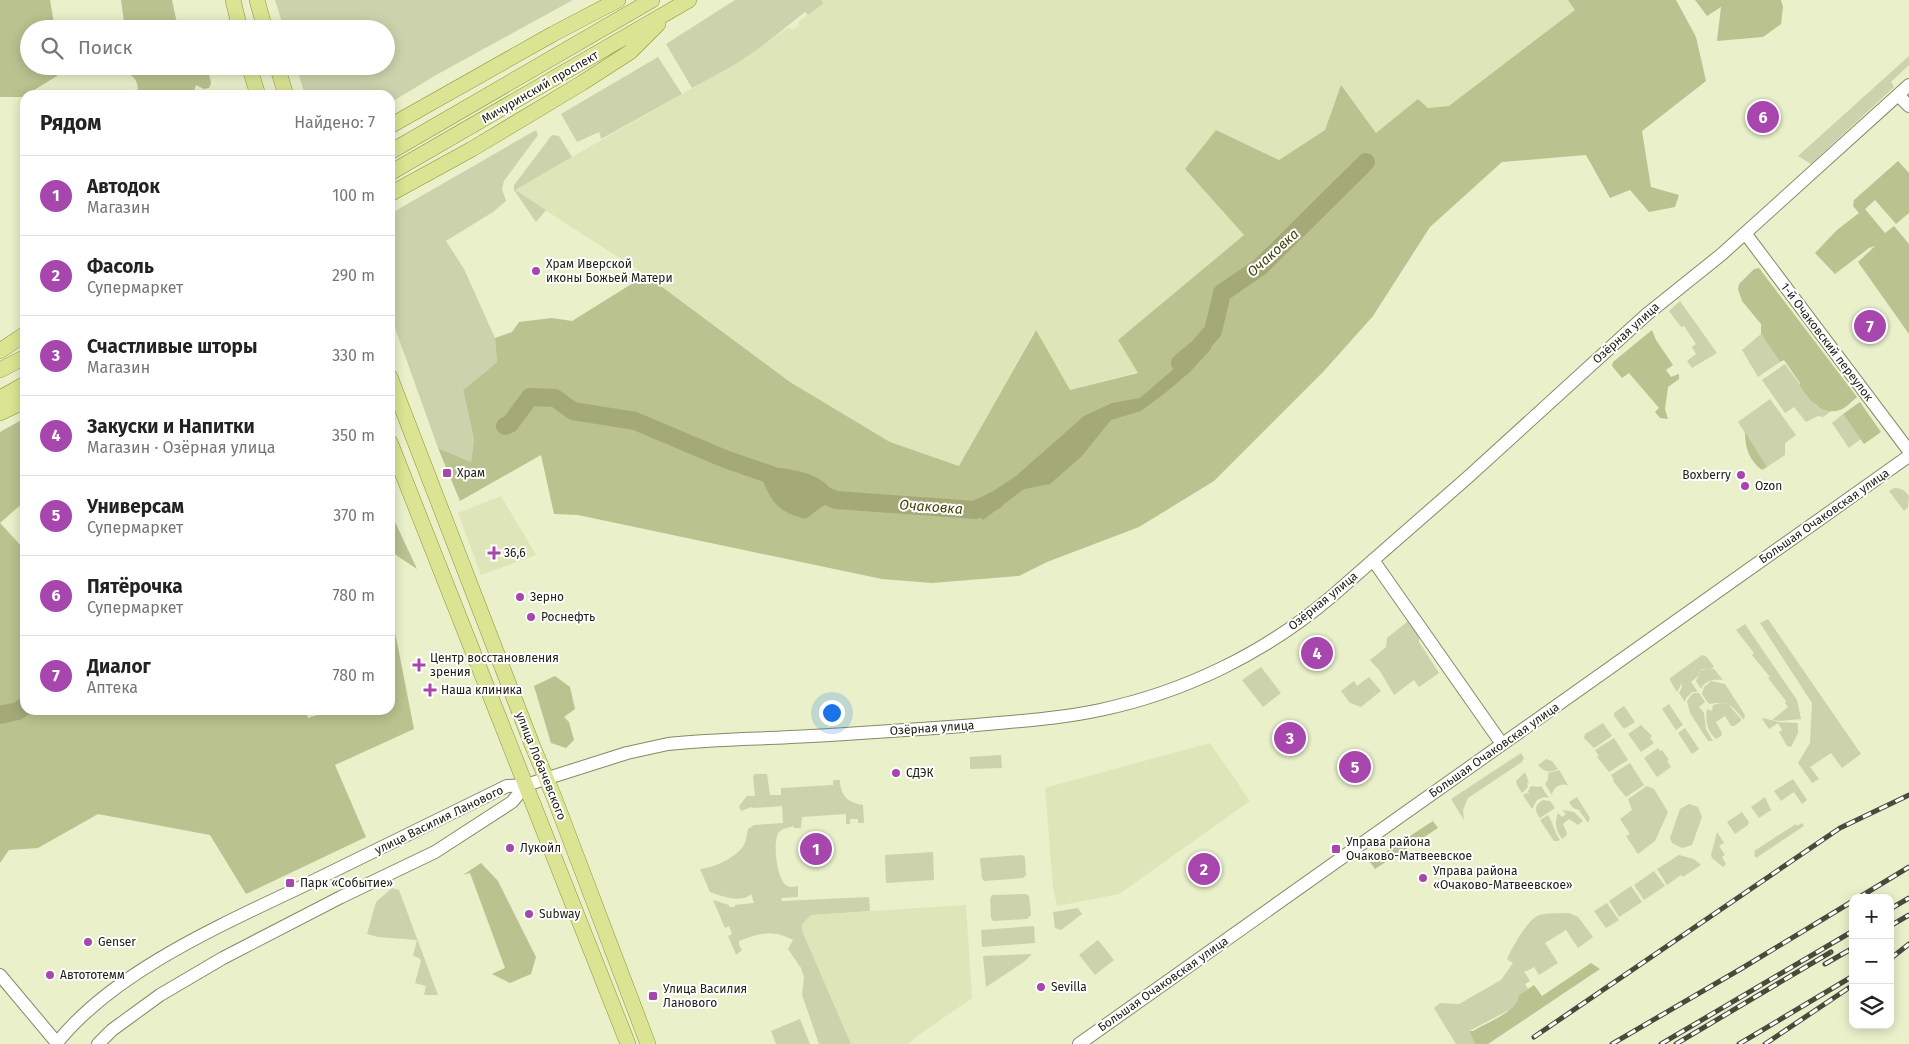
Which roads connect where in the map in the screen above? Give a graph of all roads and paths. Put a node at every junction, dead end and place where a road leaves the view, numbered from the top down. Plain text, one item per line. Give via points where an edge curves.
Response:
1 (232, 0) edge
2 (256, 0) edge
3 (618, 0) edge
4 (652, 0) edge
5 (689, 0) edge
6 (674, 9) junction
7 (238, 20) edge
8 (262, 20) edge
9 (248, 75) edge
10 (251, 75) edge
11 (280, 75) edge
12 (1909, 85) edge
13 (248, 90) edge
14 (256, 90) edge
15 (284, 90) edge
16 (1898, 95) junction
17 (1909, 106) edge
18 (395, 123) edge
19 (395, 149) edge
20 (395, 171) edge
21 (395, 176) edge
22 (419, 178) junction
23 (395, 191) edge
24 (1745, 233) junction
25 (20, 337) edge
26 (20, 337) edge
27 (0, 346) edge
28 (0, 351) edge
29 (20, 359) edge
30 (0, 370) edge
31 (20, 387) edge
32 (395, 390) edge
33 (0, 398) edge
34 (20, 403) edge
35 (0, 413) edge
36 (1909, 452) edge
37 (395, 455) edge
38 (1909, 456) edge
39 (1373, 560) junction
40 (1502, 744) junction
41 (546, 777) junction
42 (526, 785) junction
43 (0, 975) edge
44 (56, 1043) edge
45 (98, 1044) edge
46 (628, 1044) edge
47 (648, 1044) edge
48 (1079, 1044) edge

1 - 7 main road
2 - 8 main road
3 - 18 main road
4 - 19 main road, Мичуринский проспект
5 - 6 main road, Мичуринский проспект
6 - 20 main road, Мичуринский проспект
6 - 22 main road via 630,52 606,68
9 - 13 main road
10 - 14 main road
11 - 15 main road
12 - 16 street, Озёрная улица
16 - 17 street
16 - 24 street, Озёрная улица
21 - 22 main road
22 - 23 main road
24 - 36 street, 1-й Очаковский переулок
24 - 39 street, Озёрная улица via 1646,315
25 - 27 street
26 - 28 main road
29 - 30 main road
31 - 33 main road
32 - 41 main road, улица Лобачевского
34 - 35 main road
37 - 42 main road, улица Лобачевского
38 - 40 street, Большая Очаковская улица
39 - 40 street
39 - 41 street, Озёрная улица via 1308,616 1262,647 1196,680 1120,706 1028,720 668,744
40 - 48 street, Большая Очаковская улица
41 - 42 street, Озёрная улица
41 - 47 main road, улица Лобачевского
42 - 44 street, улица Василия Ланового via 507,786 237,917 136,974 92,1007
42 - 45 street, улица Василия Ланового via 512,802 435,852 223,958 160,995
42 - 46 main road, улица Лобачевского
43 - 44 street

